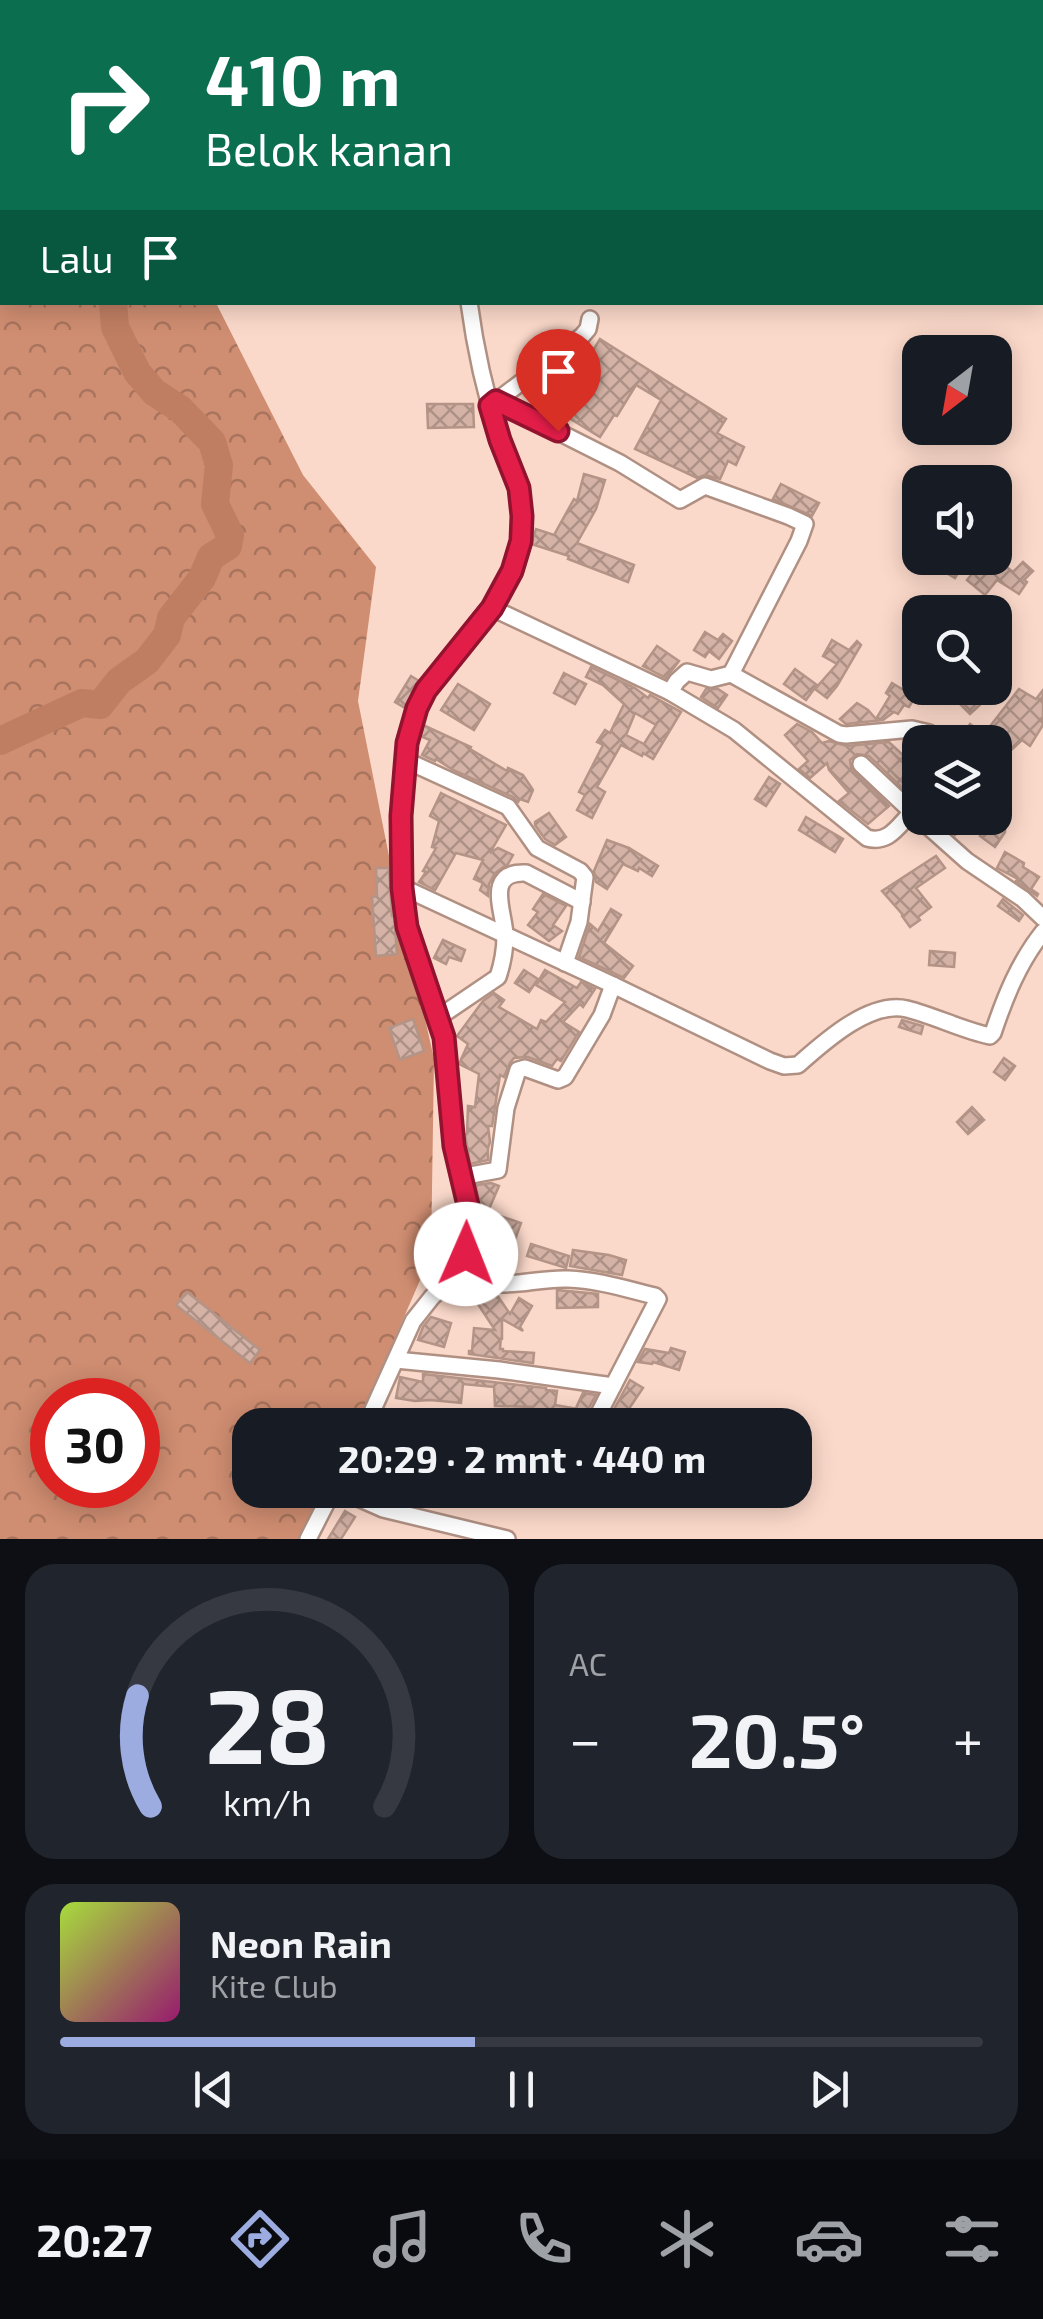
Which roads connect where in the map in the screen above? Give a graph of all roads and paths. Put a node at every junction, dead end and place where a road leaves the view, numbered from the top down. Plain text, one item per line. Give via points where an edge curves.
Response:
1 (470, 305) edge
2 (590, 319) dead end
3 (493, 404) junction
4 (492, 608) junction
5 (731, 674) junction
6 (670, 692) junction
7 (902, 730) edge
8 (405, 760) junction
9 (861, 764) dead end
10 (902, 803) edge
11 (902, 822) edge
12 (944, 835) edge
13 (402, 888) junction
14 (582, 902) junction
15 (1043, 918) edge
16 (1043, 932) edge
17 (505, 934) junction
18 (565, 963) junction
19 (613, 986) junction
20 (438, 1016) junction
21 (460, 1177) junction
22 (461, 1269) junction
23 (396, 1360) junction
24 (613, 1386) junction
25 (374, 1408) edge
26 (602, 1408) edge
27 (326, 1508) edge
28 (381, 1508) edge
29 (308, 1539) edge
30 (506, 1539) edge

1 - 3 street
2 - 3 street via 582,336
3 - 4 street via 522,516 512,571
3 - 5 street via 620,463 680,500 704,486 805,524
4 - 6 street
4 - 8 street via 426,690
5 - 6 street via 687,672
5 - 7 street via 839,734
6 - 11 street via 734,730 867,838 884,839
8 - 13 street
8 - 14 street via 508,807 537,848 580,870
9 - 10 street
12 - 15 street
13 - 17 street
13 - 20 street via 407,927
14 - 17 street via 526,873 511,875 499,889
14 - 18 street
16 - 19 street via 990,1036 904,1008 882,1009 798,1065 770,1061
17 - 18 street
17 - 20 street via 498,976
18 - 19 street
19 - 21 street via 565,1077 518,1070 498,1170
20 - 21 street
21 - 22 street via 471,1218
22 - 23 street via 414,1321
22 - 24 street via 484,1284 570,1279 655,1296 656,1306
23 - 24 street
23 - 25 street
24 - 26 street
27 - 29 street
28 - 30 street

